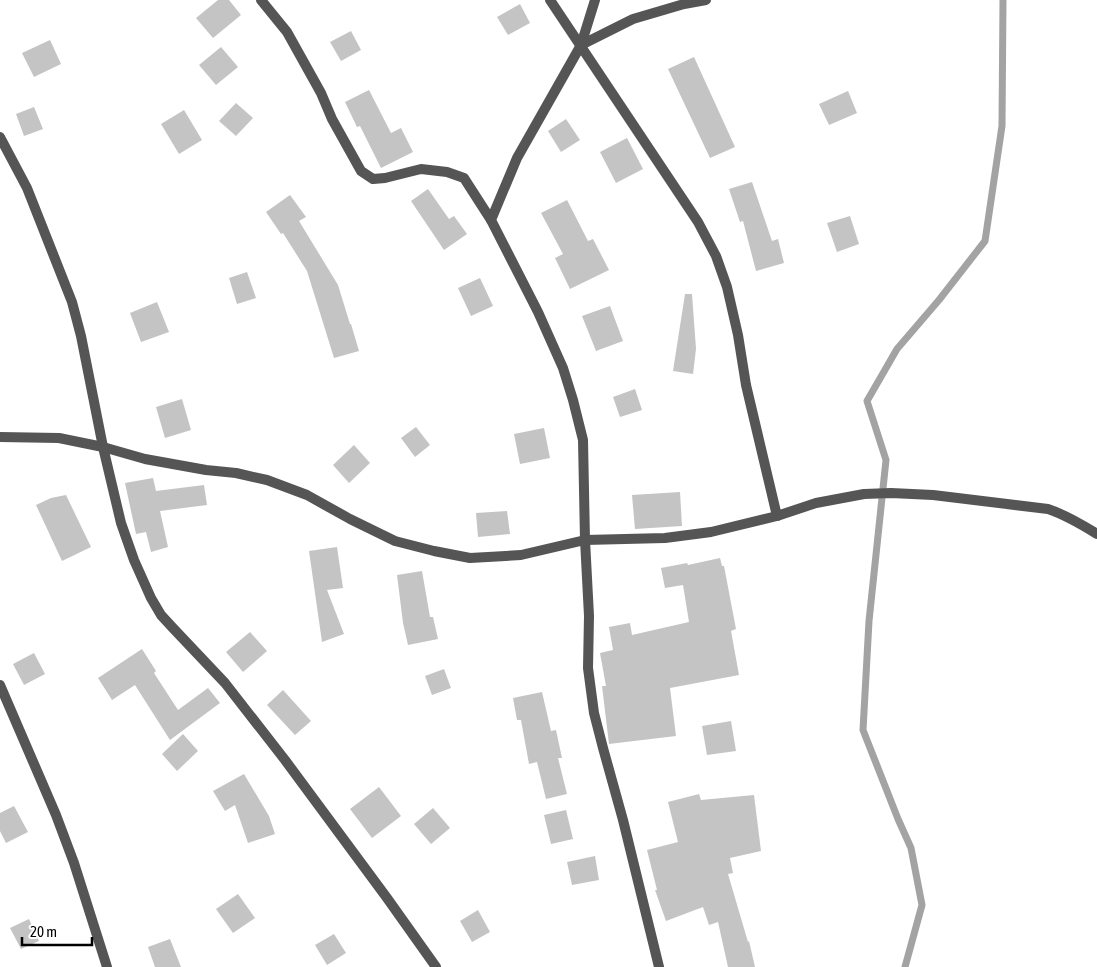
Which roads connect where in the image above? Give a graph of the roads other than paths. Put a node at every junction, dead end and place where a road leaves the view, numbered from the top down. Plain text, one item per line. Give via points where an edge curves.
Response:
1 (261, 0) edge
2 (550, 0) edge
3 (595, 0) edge
4 (706, 0) edge
5 (581, 46) junction
6 (0, 137) edge
7 (491, 220) junction
8 (0, 436) edge
9 (103, 447) junction
10 (777, 516) junction
11 (1097, 534) edge
12 (585, 540) junction
13 (0, 685) edge
14 (107, 967) edge
15 (436, 967) edge
16 (659, 967) edge

1 - 7 street via 287,32 361,171 373,179 421,169 448,172 464,178
2 - 5 street
3 - 5 street
4 - 5 street via 632,19
5 - 7 street via 517,158
5 - 10 street via 693,214 716,256 727,287
6 - 9 street via 27,188 72,302
7 - 12 street via 564,368 574,400 583,440
8 - 9 street via 60,438
9 - 12 street via 145,459 267,480 307,495 395,541 470,558 521,555
9 - 15 street via 121,523 134,560 161,615 225,683
10 - 11 street via 816,503 864,494 933,494 1048,509
10 - 12 street via 711,532 665,538
12 - 16 street via 588,668 594,713
13 - 14 street via 56,815

